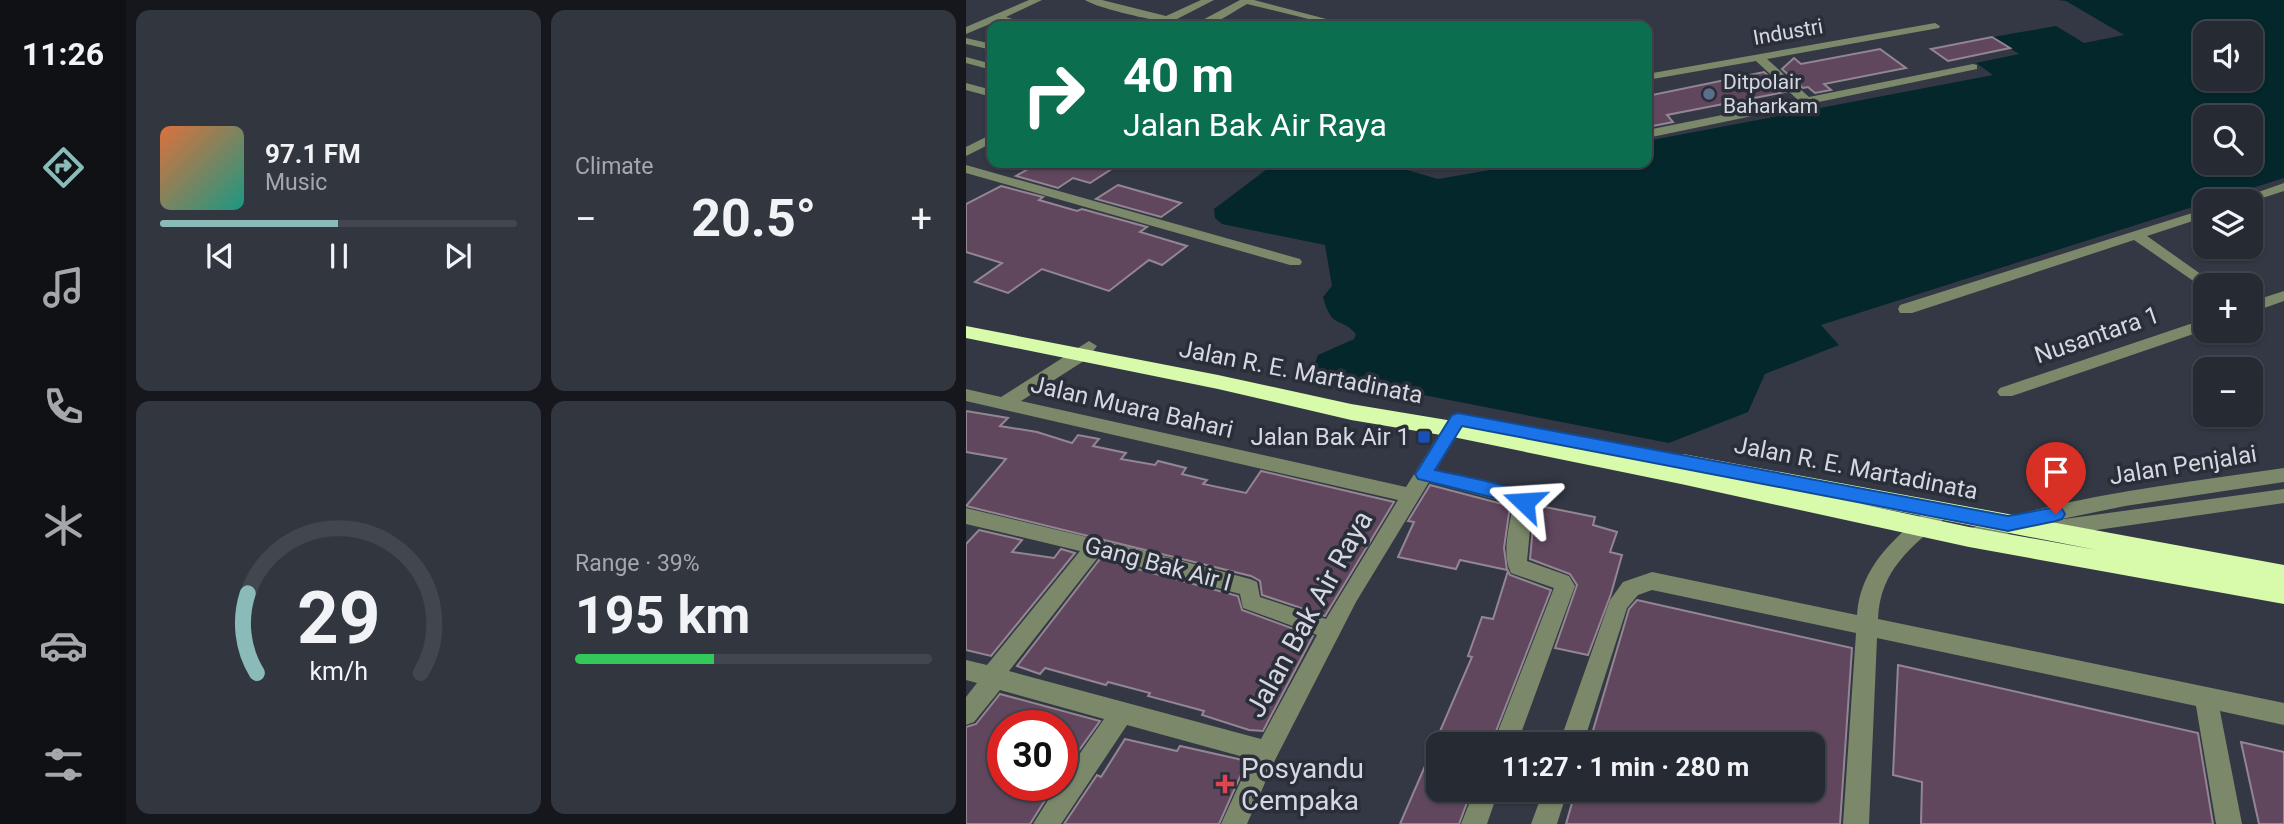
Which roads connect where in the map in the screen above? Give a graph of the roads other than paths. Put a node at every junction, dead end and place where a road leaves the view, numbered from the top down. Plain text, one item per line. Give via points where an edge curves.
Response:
1 (1037, 0) edge
2 (1090, 0) edge
3 (1209, 0) edge
4 (1246, 0) edge
5 (996, 18) junction
6 (1168, 20) junction
7 (990, 21) edge
8 (1008, 21) edge
9 (1172, 21) edge
10 (1207, 21) edge
11 (1328, 21) edge
12 (987, 22) edge
13 (1935, 26) dead end
14 (966, 32) edge
15 (966, 41) edge
16 (987, 46) edge
17 (1737, 47) dead end
18 (966, 60) edge
19 (1758, 60) junction
20 (987, 66) edge
21 (1973, 66) dead end
22 (1652, 76) edge
23 (1652, 85) edge
24 (966, 86) edge
25 (987, 92) edge
26 (1807, 102) junction
27 (1652, 133) edge
28 (987, 141) edge
29 (966, 152) edge
30 (966, 169) edge
31 (2284, 187) edge
32 (2263, 194) edge
33 (2193, 217) edge
34 (2136, 235) junction
35 (1295, 262) dead end
36 (2193, 275) edge
37 (2284, 296) edge
38 (2263, 303) edge
39 (1906, 309) dead end
40 (966, 322) edge
41 (2193, 328) edge
42 (966, 332) edge
43 (1085, 350) junction
44 (2006, 392) dead end
45 (966, 395) edge
46 (1003, 404) junction
47 (1455, 424) junction
48 (1424, 474) junction
49 (2284, 475) edge
50 (1410, 495) junction
51 (2284, 496) edge
52 (1940, 511) junction
53 (966, 516) edge
54 (1922, 527) junction
55 (2042, 530) junction
56 (2004, 533) junction
57 (1095, 547) junction
58 (2284, 575) edge
59 (2284, 593) edge
60 (1867, 626) junction
61 (1332, 631) junction
62 (966, 670) edge
63 (993, 677) junction
64 (2206, 696) junction
65 (1123, 711) junction
66 (966, 714) edge
67 (2284, 714) edge
68 (1510, 732) edge
69 (1575, 732) edge
70 (1267, 752) junction
71 (1482, 802) edge
72 (1552, 802) edge
73 (1046, 824) edge
74 (1234, 824) edge
75 (1474, 824) edge
76 (1544, 824) edge
77 (1856, 824) edge
78 (2229, 824) edge

1 - 5 street
2 - 6 street
3 - 6 street
4 - 10 street
4 - 11 street
5 - 7 street
5 - 8 street
6 - 9 street
12 - 14 street
13 - 19 street, Industri via 1823,46 1826,55
15 - 16 street
17 - 19 street
18 - 20 street
19 - 22 street, Industri
19 - 23 street
19 - 26 street
21 - 26 street
24 - 25 street
26 - 27 street
28 - 29 street
30 - 35 street
31 - 32 street
33 - 34 street
34 - 36 street
34 - 39 street
37 - 38 street
40 - 43 highway, Jalan R. E. Martadinata
41 - 44 street, Nusantara 1
42 - 43 highway, Jalan R. E. Martadinata
43 - 46 street
43 - 47 highway, Jalan R. E. Martadinata via 1351,412
45 - 46 street, Jalan Muara Bahari
46 - 50 street, Jalan Muara Bahari
47 - 48 street, Jalan Bak Air Raya
47 - 52 highway, Jalan R. E. Martadinata
47 - 54 highway, Jalan R. E. Martadinata
48 - 50 street, Jalan Bak Air Raya
48 - 68 street via 1521,499 1518,567 1562,582 1565,590
49 - 56 street, Jalan Penjalai via 2113,502
50 - 61 street, Jalan Bak Air Raya
51 - 55 street, Jalan Penjalai
52 - 54 street
52 - 56 highway, Jalan R. E. Martadinata
53 - 57 street, Gang Bak Air I
54 - 56 highway, Jalan R. E. Martadinata via 1969,537
54 - 60 street via 1884,563 1868,604
55 - 56 highway, Jalan R. E. Martadinata
55 - 58 highway, Jalan R. E. Martadinata
56 - 59 highway, Jalan R. E. Martadinata
57 - 61 street, Gang Bak Air I via 1250,588 1250,602
57 - 63 street
60 - 64 street
60 - 69 street via 1639,583 1625,590 1617,606
60 - 77 street
61 - 70 street, Jalan Bak Air Raya
62 - 63 street, Jalan Bak Air Raya
63 - 65 street, Jalan Bak Air Raya
63 - 66 street
64 - 67 street
64 - 78 street
65 - 70 street, Jalan Bak Air Raya
65 - 73 street
70 - 74 street
71 - 75 street
72 - 76 street

